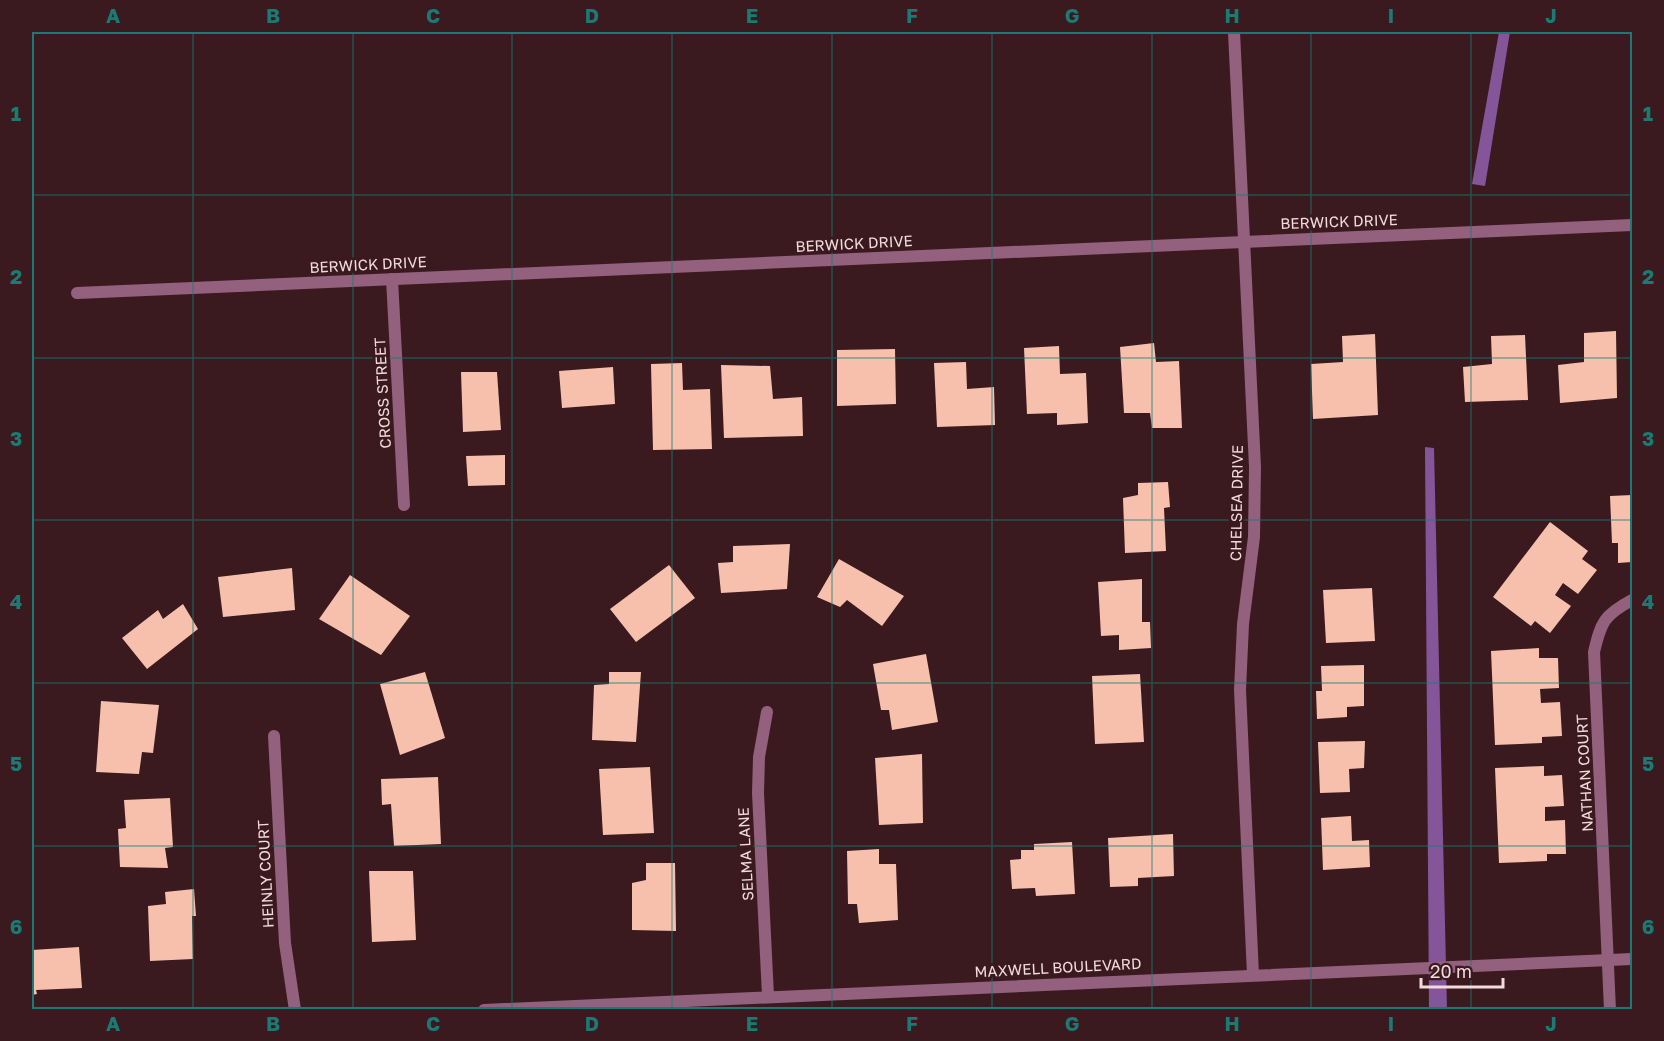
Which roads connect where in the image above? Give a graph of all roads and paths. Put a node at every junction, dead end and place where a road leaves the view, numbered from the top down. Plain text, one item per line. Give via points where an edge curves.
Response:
1 (1234, 32) edge
2 (1632, 225) edge
3 (1244, 242) junction
4 (392, 279) junction
5 (76, 293) dead end
6 (404, 505) dead end
7 (1632, 600) edge
8 (767, 712) dead end
9 (274, 736) dead end
10 (1632, 959) edge
11 (1608, 960) junction
12 (1252, 975) junction
13 (768, 996) junction
14 (295, 1010) edge
15 (484, 1010) edge
16 (1610, 1010) edge

1 - 3 street, CHELSEA DRIVE
2 - 3 street, BERWICK DRIVE
3 - 4 street, BERWICK DRIVE
3 - 12 street, CHELSEA DRIVE via 1255,467 1254,537 1240,690
4 - 5 street, BERWICK DRIVE
4 - 6 street, CROSS STREET
7 - 11 street, NATHAN COURT via 1608,615 1599,628 1594,652
8 - 13 street, SELMA LANE via 758,793
9 - 14 street, HEINLY COURT via 285,943
10 - 11 street, MAXWELL BOULEVARD
11 - 12 street, MAXWELL BOULEVARD
11 - 16 street, NATHAN COURT
12 - 13 street, MAXWELL BOULEVARD
13 - 15 street, MAXWELL BOULEVARD

